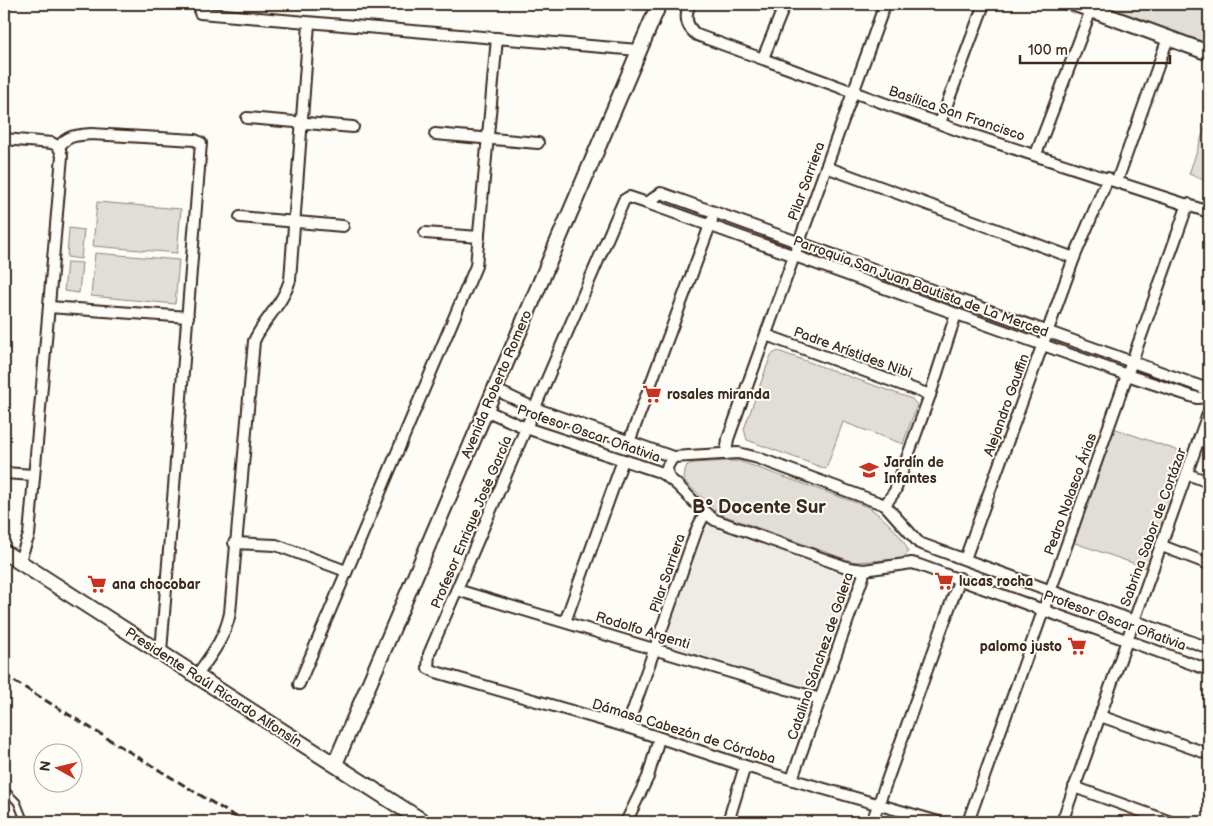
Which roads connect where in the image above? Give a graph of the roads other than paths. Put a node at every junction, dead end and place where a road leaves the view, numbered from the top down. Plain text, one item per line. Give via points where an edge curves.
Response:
1 (659, 4) edge
2 (690, 4) edge
3 (785, 4) edge
4 (885, 4) edge
5 (984, 4) edge
6 (1075, 4) edge
7 (1091, 10) junction
8 (200, 13) dead end
9 (308, 24) junction
10 (497, 38) junction
11 (1168, 38) junction
12 (638, 50) junction
13 (1209, 53) edge
14 (763, 58) junction
15 (853, 92) junction
16 (247, 118) dead end
17 (301, 123) junction
18 (940, 123) junction
19 (353, 127) dead end
20 (435, 134) dead end
21 (488, 138) junction
22 (4, 139) edge
23 (538, 143) dead end
24 (59, 147) junction
25 (1036, 154) junction
26 (826, 167) junction
27 (1113, 180) junction
28 (624, 200) joint
29 (647, 203) junction
30 (1188, 204) junction
31 (1209, 212) edge
32 (715, 213) junction
33 (240, 217) dead end
34 (294, 222) junction
35 (343, 226) dead end
36 (710, 226) junction
37 (425, 233) dead end
38 (479, 237) junction
39 (799, 243) junction
40 (794, 255) junction
41 (1074, 258) junction
42 (48, 307) junction
43 (956, 314) junction
44 (188, 317) junction
45 (1047, 332) junction
46 (766, 335) junction
47 (1042, 345) junction
48 (1132, 362) junction
49 (1127, 375) junction
50 (494, 389) junction
51 (1209, 393) edge
52 (930, 395) junction
53 (1209, 397) edge
54 (534, 408) junction
55 (485, 410) junction
56 (1209, 411) edge
57 (526, 428) junction
58 (629, 442) junction
59 (726, 454) junction
60 (673, 457) junction
61 (624, 460) junction
62 (4, 473) edge
63 (1186, 474) junction
64 (34, 475) junction
65 (668, 476) junction
66 (1209, 482) edge
67 (885, 506) junction
68 (705, 514) junction
69 (234, 543) junction
70 (919, 543) junction
71 (1162, 546) junction
72 (4, 552) edge
73 (965, 559) junction
74 (20, 562) junction
75 (912, 563) junction
76 (1209, 564) edge
77 (864, 570) junction
78 (346, 571) junction
79 (960, 578) junction
80 (456, 590) junction
81 (1050, 591) junction
82 (1044, 609) junction
83 (1134, 620) junction
84 (565, 622) junction
85 (1128, 639) junction
86 (655, 648) junction
87 (1209, 648) edge
88 (161, 652) junction
89 (427, 662) joint
90 (1209, 670) edge
91 (197, 675) junction
92 (299, 684) dead end
93 (820, 699) junction
94 (1100, 716) junction
95 (627, 727) junction
96 (659, 738) junction
97 (1209, 754) edge
98 (334, 764) junction
99 (745, 766) junction
100 (792, 779) junction
101 (1074, 787) junction
102 (4, 789) edge
103 (879, 804) junction
104 (25, 822) edge
105 (424, 822) edge
106 (626, 822) edge
107 (728, 822) edge
108 (872, 822) edge
109 (939, 822) edge
110 (968, 822) edge
111 (1062, 822) edge
112 (1171, 822) edge

1 - 12 main road, Avenida Roberto Romero
2 - 14 street, Basílica San Francisco via 686,17 697,35
3 - 14 street
4 - 15 street, Pilar Sarriera
5 - 18 street
6 - 7 main road
7 - 11 main road
7 - 25 street
8 - 9 street
9 - 10 street
9 - 17 street
10 - 12 street
10 - 21 street
11 - 13 main road
11 - 27 street, Alejandro Gauffin
12 - 50 main road, Avenida Roberto Romero
14 - 15 street, Basílica San Francisco
15 - 18 street, Basílica San Francisco
15 - 26 street, Pilar Sarriera
16 - 17 street
17 - 19 street
17 - 34 street
18 - 25 street, Basílica San Francisco
20 - 21 street
21 - 23 street
21 - 38 street
22 - 24 street via 52,143
24 - 42 street via 62,156
24 - 44 street via 64,140 76,135 91,134 195,140 201,143
25 - 27 street, Basílica San Francisco
26 - 39 street, Pilar Sarriera
26 - 41 street
27 - 30 street, Basílica San Francisco
27 - 41 street, Alejandro Gauffin
28 - 29 street, Parroquia San Juan Bautista de La Merced via 629,197
28 - 54 street, Profesor Enrique José García
29 - 32 street via 660,193
29 - 36 street, Parroquia San Juan Bautista de La Merced
30 - 31 street, Basílica San Francisco
30 - 48 street, Pedro Nolasco Árias
32 - 36 street
32 - 39 street
33 - 34 street
34 - 35 street
34 - 69 street via 286,294 254,341
36 - 40 street, Parroquia San Juan Bautista de La Merced
36 - 58 street
37 - 38 street
38 - 78 street via 476,266 470,284
39 - 40 street, Pilar Sarriera
39 - 45 street
40 - 43 street, Parroquia San Juan Bautista de La Merced
40 - 46 street, Pilar Sarriera
41 - 45 street, Alejandro Gauffin
42 - 44 street
42 - 64 street
43 - 47 street, Parroquia San Juan Bautista de La Merced
43 - 52 street
44 - 88 street
45 - 47 street, Alejandro Gauffin
45 - 48 street
46 - 52 street, Padre Arístides Nibi
46 - 59 street, Pilar Sarriera via 728,439
47 - 49 street, Parroquia San Juan Bautista de La Merced
47 - 73 street, Alejandro Gauffin
48 - 49 street, Pedro Nolasco Árias
48 - 51 street via 1202,387
49 - 53 street, Parroquia San Juan Bautista de La Merced via 1197,398
49 - 81 street, Pedro Nolasco Árias
50 - 54 street, Profesor Oscar Oñativia
50 - 55 main road, Avenida Roberto Romero
52 - 67 street via 895,491
54 - 57 street, Profesor Enrique José García
54 - 58 street, Profesor Oscar Oñativia
55 - 57 street, Profesor Oscar Oñativia
55 - 98 main road, Avenida Roberto Romero
56 - 63 street, Sabrina Sabor de Cortázar
57 - 61 street, Profesor Oscar Oñativia
57 - 80 street, Profesor Enrique José García
58 - 60 street, Profesor Oscar Oñativia
59 - 60 street, Profesor Oscar Oñativia
59 - 67 street, Profesor Oscar Oñativia via 758,458
60 - 65 street via 667,468
61 - 65 street, Profesor Oscar Oñativia
61 - 84 street
62 - 64 street
63 - 66 street
63 - 71 street, Sabrina Sabor de Cortázar
64 - 74 street via 29,534
65 - 68 street, Profesor Oscar Oñativia
67 - 70 street, Profesor Oscar Oñativia
68 - 77 street, Profesor Oscar Oñativia via 838,565
68 - 86 street, Pilar Sarriera
69 - 78 street via 283,547
69 - 91 street via 227,628
70 - 73 street, Profesor Oscar Oñativia
70 - 75 street
71 - 76 street
71 - 83 street, Sabrina Sabor de Cortázar
72 - 74 main road, Presidente Raúl Ricardo Alfonsín
73 - 81 street, Profesor Oscar Oñativia
74 - 88 main road, Presidente Raúl Ricardo Alfonsín
75 - 77 street, Profesor Oscar Oñativia
75 - 79 street, Profesor Oscar Oñativia
77 - 93 street, Catalina Sánchez de Galera
78 - 92 street
79 - 82 street, Profesor Oscar Oñativia
79 - 103 street
80 - 84 street, Rodolfo Argenti
80 - 89 street, Profesor Enrique José García
81 - 82 street, Pedro Nolasco Árias
81 - 83 street, Profesor Oscar Oñativia
82 - 85 street, Profesor Oscar Oñativia
82 - 110 street, Pedro Nolasco Árias
83 - 85 street, Sabrina Sabor de Cortázar
83 - 87 street, Profesor Oscar Oñativia
84 - 86 street, Rodolfo Argenti
85 - 90 street, Profesor Oscar Oñativia
85 - 94 street, Sabrina Sabor de Cortázar
86 - 93 street, Rodolfo Argenti
86 - 95 street, Pilar Sarriera
88 - 91 main road, Presidente Raúl Ricardo Alfonsín
89 - 95 street, Dámasa Cabezón de Córdoba via 428,668 436,672
91 - 98 main road, Presidente Raúl Ricardo Alfonsín
93 - 100 street, Catalina Sánchez de Galera
94 - 97 street
94 - 101 street, Sabrina Sabor de Cortázar
95 - 96 street, Dámasa Cabezón de Córdoba
96 - 99 street, Dámasa Cabezón de Córdoba
96 - 106 street via 648,777
98 - 105 main road, Presidente Raúl Ricardo Alfonsín
99 - 100 street, Dámasa Cabezón de Córdoba
99 - 107 street
100 - 103 street, Dámasa Cabezón de Córdoba
101 - 111 street, Sabrina Sabor de Cortázar
101 - 112 street
102 - 104 lane via 17,802
103 - 108 street
103 - 109 street, Dámasa Cabezón de Córdoba

